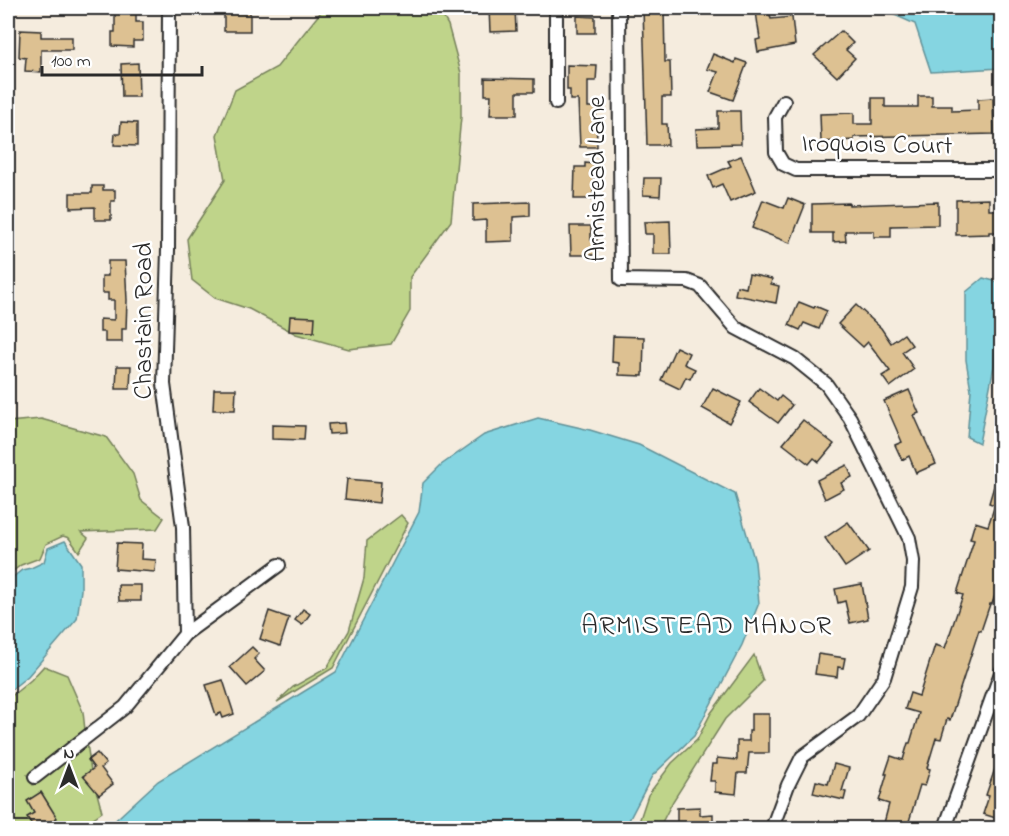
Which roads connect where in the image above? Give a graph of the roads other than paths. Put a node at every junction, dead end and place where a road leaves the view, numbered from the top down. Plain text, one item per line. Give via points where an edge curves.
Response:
1 (169, 8) edge
2 (556, 8) edge
3 (619, 8) edge
4 (784, 100) dead end
5 (556, 103) dead end
6 (1002, 170) edge
7 (279, 565) dead end
8 (185, 634) junction
9 (1002, 670) edge
10 (35, 777) dead end
11 (772, 828) edge
12 (945, 828) edge

1 - 8 street, Chastain Road via 164,384 183,527
2 - 5 street
3 - 11 street, Armistead Lane via 621,280 687,281 700,285 736,328 795,359 826,384 850,418 909,538 912,587 884,678 858,716 802,757
4 - 6 street, Iroquois Court via 775,117 776,152 783,164 796,170
7 - 8 street
8 - 10 street via 125,706
9 - 12 street

